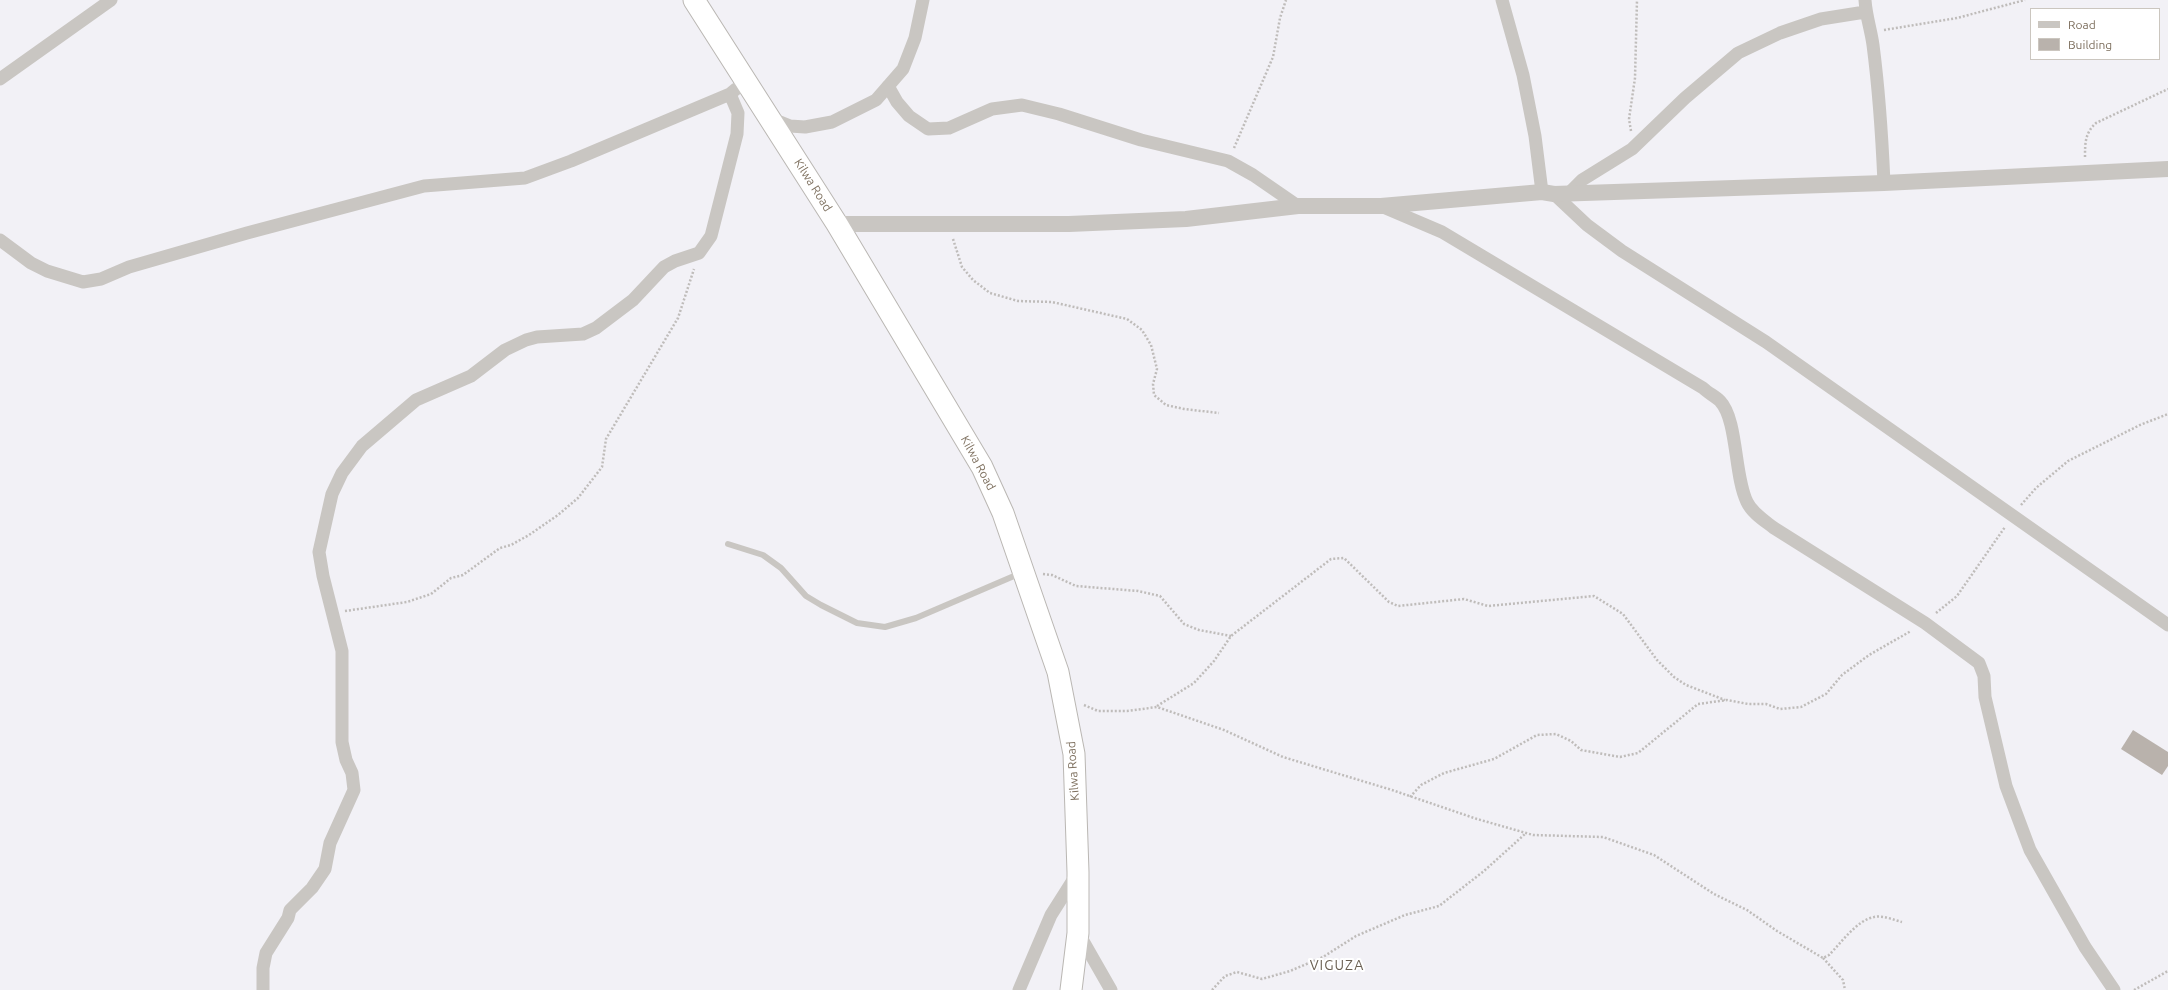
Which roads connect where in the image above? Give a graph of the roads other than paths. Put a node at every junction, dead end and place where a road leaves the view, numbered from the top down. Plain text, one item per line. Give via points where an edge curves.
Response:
1 (111, 0) edge
2 (694, 0) edge
3 (923, 0) edge
4 (1502, 0) edge
5 (1865, 6) edge
6 (0, 79) edge
7 (888, 86) junction
8 (738, 87) junction
9 (770, 118) junction
10 (2168, 169) edge
11 (1884, 184) junction
12 (1555, 193) junction
13 (1298, 206) junction
14 (1381, 206) junction
15 (837, 224) junction
16 (0, 240) edge
17 (728, 544) dead end
18 (1022, 572) junction
19 (2168, 625) edge
20 (1078, 872) junction
21 (1078, 933) junction
22 (263, 990) edge
23 (1019, 990) edge
24 (1071, 990) edge
25 (1111, 990) edge
26 (2114, 990) edge

1 - 6 street
2 - 8 highway, Kilwa Road
3 - 7 street via 915,38 903,69
4 - 12 street via 1523,75 1535,136
5 - 11 street via 1872,32
5 - 12 street via 1780,33 1738,53 1685,98 1632,149 1582,180
7 - 9 street via 876,100 832,122 805,128 790,126
7 - 13 street via 909,116 928,130 949,128 992,109 1022,105 1060,114 1141,140 1228,161
8 - 9 highway, Kilwa Road
8 - 16 street via 571,161 525,178 424,186 240,235 129,267 101,279 83,282 47,271
8 - 22 street via 737,134 711,236 699,253 675,261 664,268 632,300 596,328 584,334 537,337 505,350 471,376 416,400 362,446 342,474 332,494 319,552 342,651 342,742 352,773 354,790 330,843 325,869 312,888 290,910 288,918 266,953
9 - 15 highway, Kilwa Road
10 - 11 street
11 - 12 street
12 - 14 street
12 - 19 street via 1587,225 1622,251 1766,342
13 - 14 street
13 - 15 street via 1178,219 1069,224
14 - 26 street via 1442,232 1702,388 1721,402 1732,433 1737,473 1747,503 1756,514 1774,528 1925,622 1979,663 1984,676 1985,698 2006,786 2030,850 2085,947
15 - 18 highway, Kilwa Road via 982,467 1003,513
17 - 18 lane via 763,555 781,568 806,596 821,605 857,623 885,627 916,618
18 - 20 highway, Kilwa Road via 1058,672 1074,754
20 - 21 highway, Kilwa Road
20 - 23 street via 1050,915
21 - 24 highway, Kilwa Road
21 - 25 street

